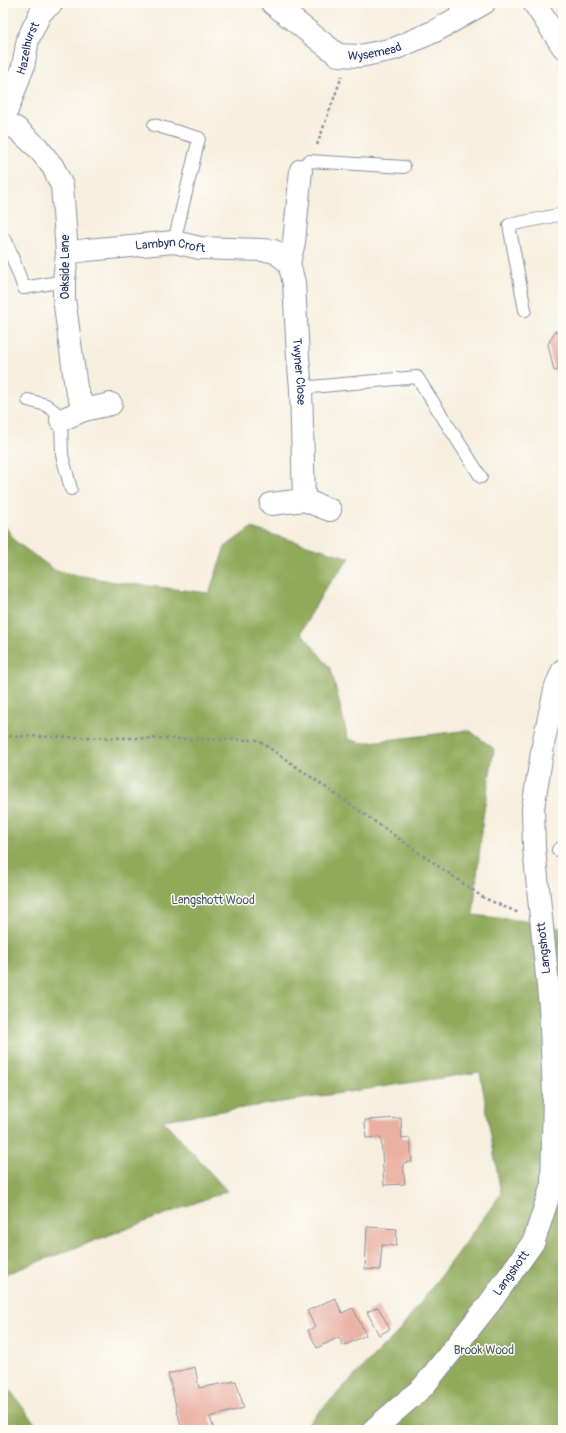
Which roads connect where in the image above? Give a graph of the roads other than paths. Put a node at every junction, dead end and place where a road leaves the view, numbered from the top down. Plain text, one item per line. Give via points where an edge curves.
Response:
1 (52, 3) edge
2 (272, 3) edge
3 (484, 3) edge
4 (534, 3) edge
5 (457, 9) edge
6 (563, 47) edge
7 (3, 122) edge
8 (154, 125) dead end
9 (308, 165) joint
10 (404, 167) dead end
11 (563, 214) edge
12 (6, 241) dead end
13 (174, 242) junction
14 (67, 253) junction
15 (282, 257) junction
16 (64, 282) junction
17 (525, 310) dead end
18 (301, 388) junction
19 (28, 400) dead end
20 (112, 404) dead end
21 (84, 410) junction
22 (61, 420) junction
23 (481, 477) dead end
24 (70, 489) dead end
25 (304, 500) junction
26 (271, 504) dead end
27 (330, 510) dead end
28 (563, 670) edge
29 (373, 1430) edge

1 - 7 street, Hazelhurst via 41,12 28,39 23,67
2 - 5 street, Wysemead via 338,55 349,56 394,50 435,31
3 - 5 street, Wysemead
4 - 6 street
7 - 14 street, Oakside Lane via 16,128 54,167 62,186
8 - 13 lane via 199,138
9 - 10 lane
9 - 15 street via 294,242
11 - 17 lane via 509,225
12 - 16 lane via 24,288
13 - 14 street, Lambyn Croft
13 - 15 street, Lambyn Croft via 200,248 262,250
14 - 16 street, Oakside Lane
15 - 18 street, Twyner Close via 294,283
16 - 21 street, Oakside Lane via 76,388
18 - 23 lane via 418,377
18 - 25 street, Twyner Close
19 - 22 lane via 46,405
20 - 21 street
21 - 22 street
22 - 24 lane via 62,455
25 - 26 street
25 - 27 street
28 - 29 street, Langshott via 556,686 544,740 533,808 534,848 550,1006 554,1094 552,1185 534,1241 489,1304 423,1387

